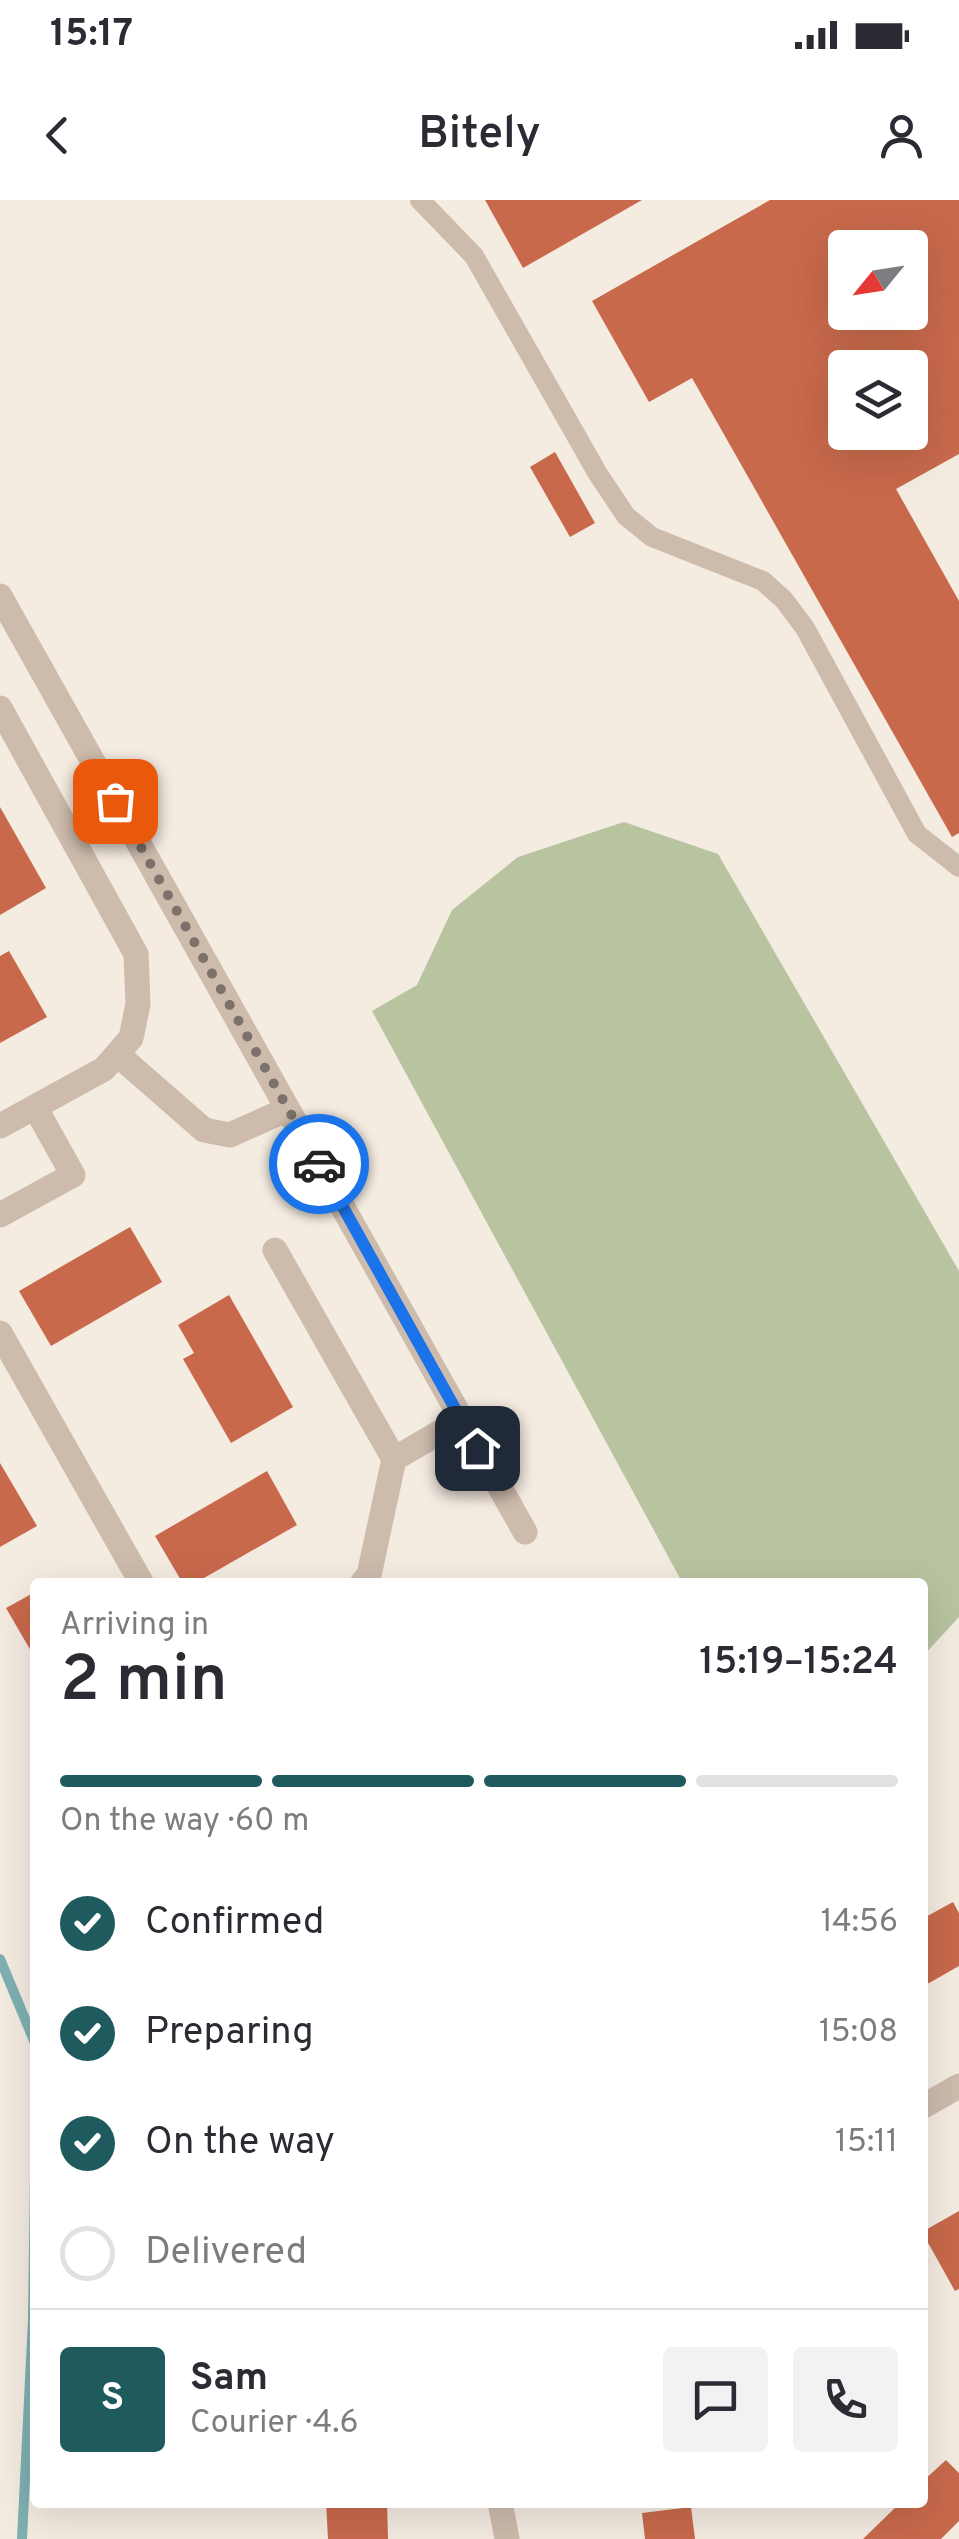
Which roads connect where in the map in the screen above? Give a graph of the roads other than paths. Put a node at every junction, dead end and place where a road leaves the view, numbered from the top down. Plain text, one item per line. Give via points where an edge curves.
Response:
1 (420, 200) edge
2 (0, 596) edge
3 (0, 708) edge
4 (959, 868) edge
5 (117, 1054) junction
6 (35, 1107) junction
7 (288, 1109) junction
8 (0, 1126) edge
9 (0, 1214) edge
10 (275, 1250) dead end
11 (0, 1333) edge
12 (461, 1420) junction
13 (394, 1458) junction
14 (525, 1532) dead end
15 (139, 1578) edge
16 (366, 1578) edge
17 (959, 2086) edge
18 (928, 2104) edge
19 (501, 2508) edge
20 (507, 2539) edge

1 - 4 lane via 474,256 626,516 652,537 762,581 784,600 916,834
2 - 7 street
3 - 5 street via 136,954 132,1038
5 - 6 street via 104,1069
5 - 7 street via 204,1130 230,1134
6 - 8 street
6 - 9 street via 74,1176
7 - 12 street
10 - 13 street
11 - 15 street
12 - 13 street
12 - 14 street
13 - 16 street
17 - 18 street
19 - 20 street

